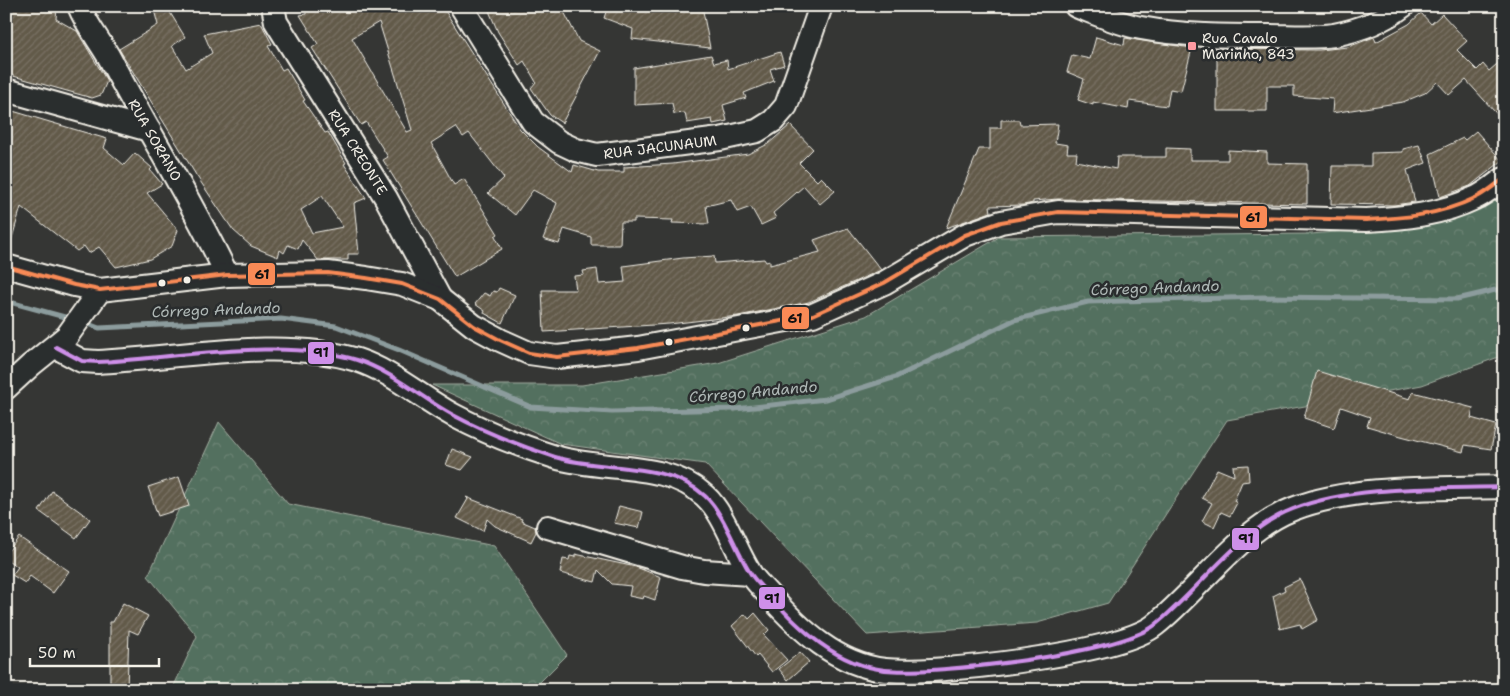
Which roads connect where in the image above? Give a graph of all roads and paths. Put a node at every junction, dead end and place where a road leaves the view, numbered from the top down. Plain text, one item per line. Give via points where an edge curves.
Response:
1 (79, 6) edge
2 (273, 6) edge
3 (461, 6) edge
4 (821, 6) edge
5 (1076, 6) edge
6 (1403, 6) edge
7 (6, 90) edge
8 (149, 130) junction
9 (1504, 179) edge
10 (6, 266) edge
11 (227, 275) junction
12 (100, 290) junction
13 (440, 299) junction
14 (62, 342) junction
15 (6, 388) edge
16 (1504, 486) edge
17 (548, 527) dead end
18 (750, 574) junction

1 - 8 street, RUA SORANO
2 - 13 street, RUA CREONTE via 276,22 386,198
3 - 4 street, RUA JACUNAUM via 532,122 560,142 597,155 720,139 757,131 773,121 786,106
5 - 6 street via 1115,21 1165,32 1292,36 1332,35 1364,27 1388,18
7 - 8 street
8 - 11 street, RUA SORANO via 203,224
9 - 13 street via 1476,198 1409,218 1366,220 1058,212 1001,222 965,235 884,283 813,315 597,353 557,357 529,353 474,326
10 - 12 street
11 - 12 street
11 - 13 street via 328,273 402,284
12 - 14 street
14 - 15 street
14 - 18 street via 82,361 98,362 288,350 357,360 399,380 451,414 528,449 561,459 649,472 685,482 708,498
16 - 18 street via 1402,490 1338,497 1295,508 1266,521 1150,628 1125,639 1003,663 927,672 883,670 858,663 829,649 796,626
17 - 18 street via 682,567

